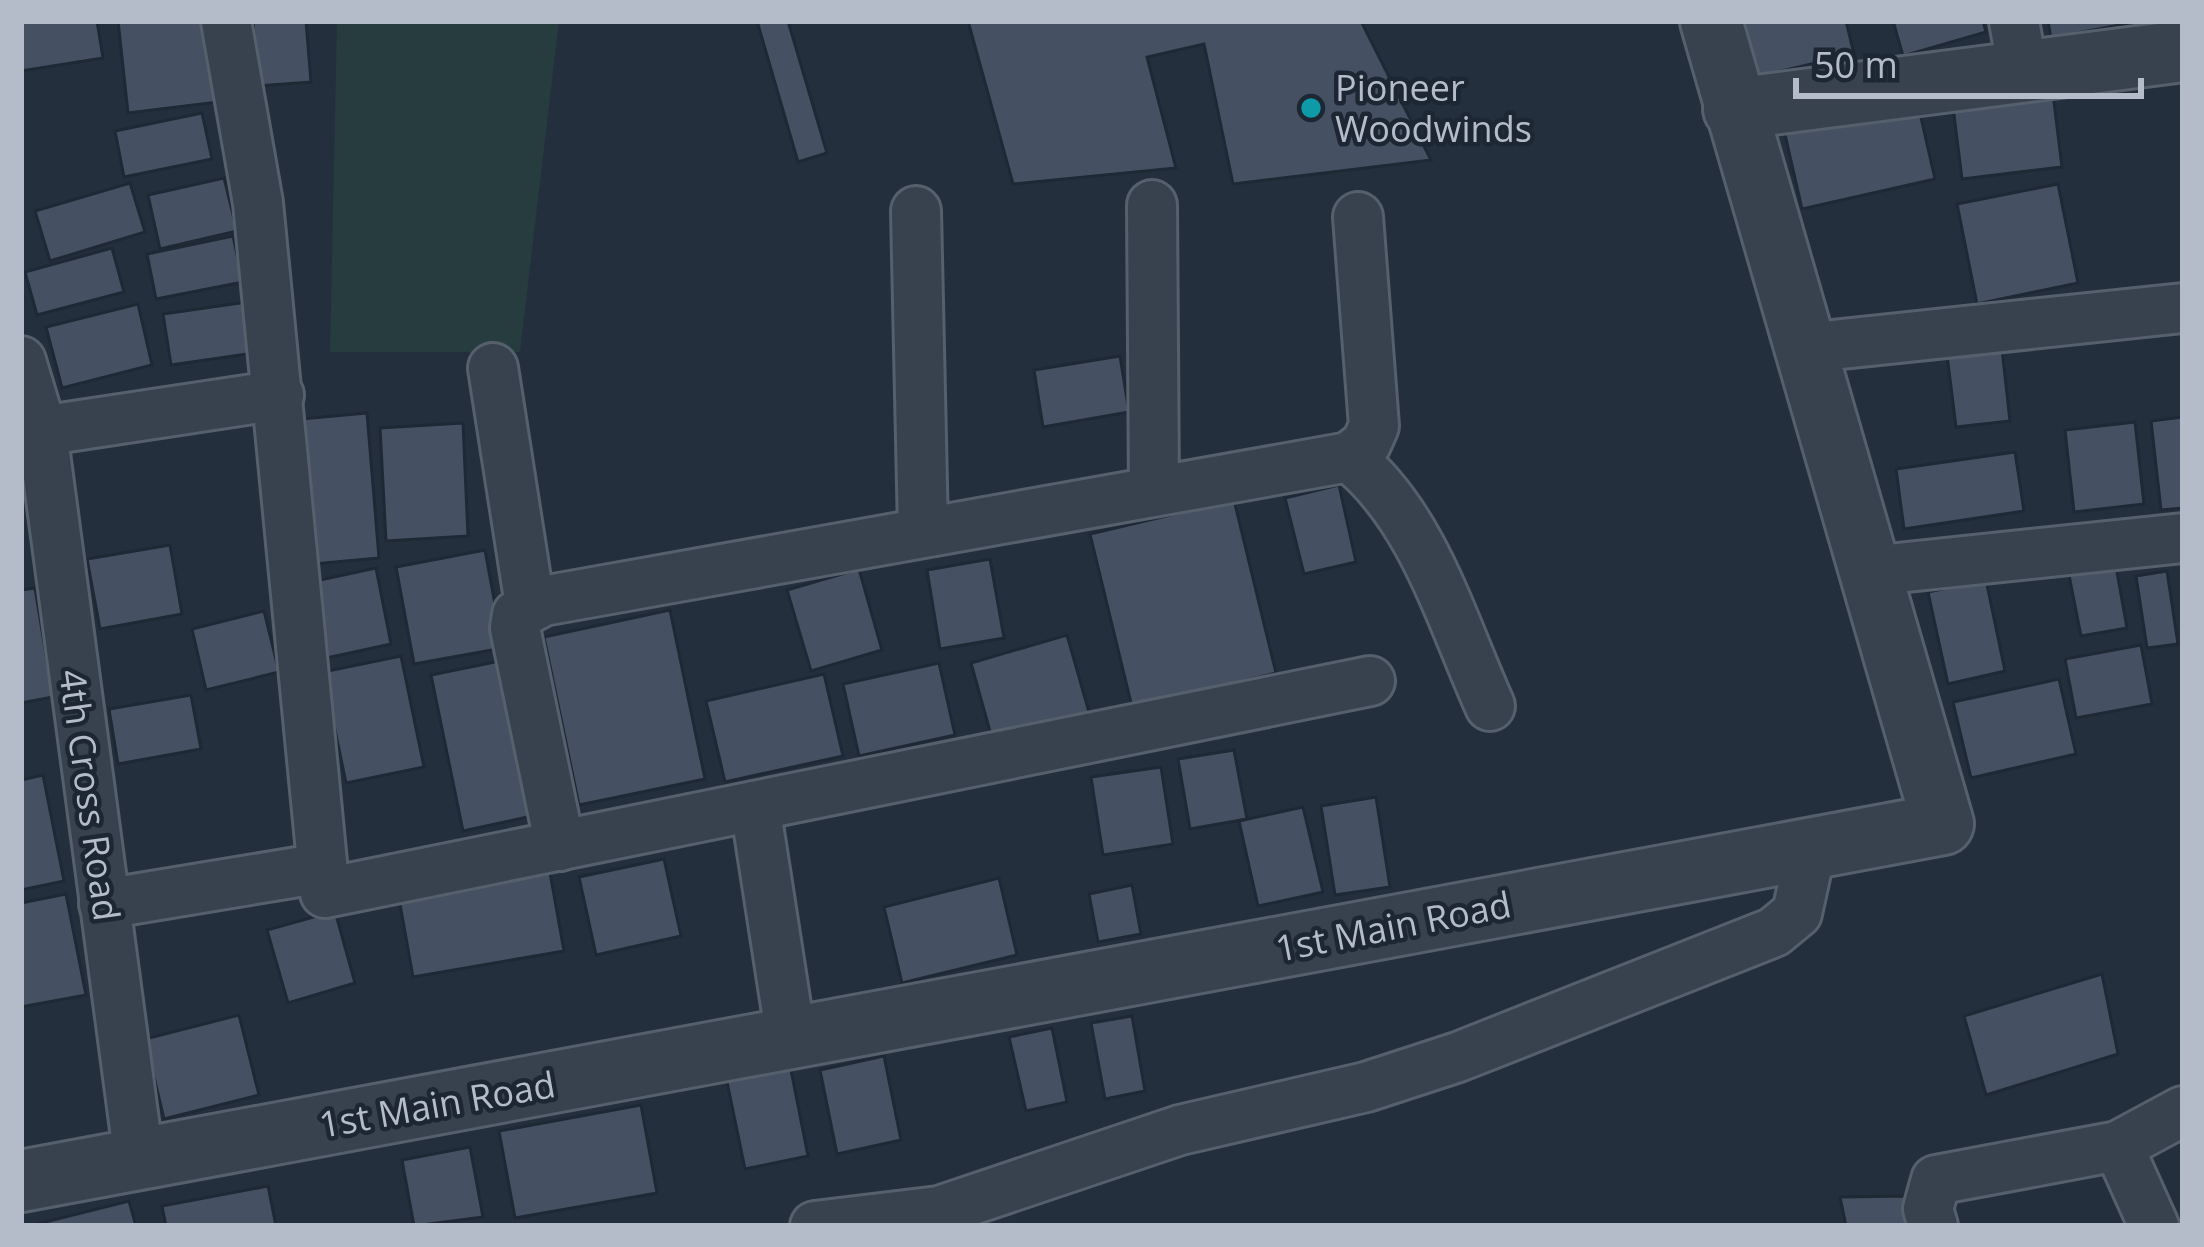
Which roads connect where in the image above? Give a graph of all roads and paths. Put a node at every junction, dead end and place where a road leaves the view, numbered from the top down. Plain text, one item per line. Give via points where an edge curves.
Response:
1 (226, 21) edge
2 (1712, 21) edge
3 (2019, 46) edge
4 (2183, 51) edge
5 (1734, 109) junction
6 (1152, 205) dead end
7 (916, 211) dead end
8 (1358, 217) dead end
9 (2183, 308) edge
10 (1804, 348) junction
11 (21, 361) edge
12 (493, 368) dead end
13 (278, 395) junction
14 (31, 432) edge
15 (1349, 458) junction
16 (1154, 489) junction
17 (923, 531) junction
18 (2183, 538) edge
19 (1869, 571) junction
20 (530, 605) junction
21 (1370, 681) dead end
22 (1490, 706) dead end
23 (755, 806) junction
24 (560, 846) junction
25 (1811, 849) junction
26 (322, 868) junction
27 (104, 904) junction
28 (791, 1038) junction
29 (2183, 1112) edge
30 (2118, 1146) junction
31 (139, 1159) junction
32 (21, 1181) edge
33 (940, 1219) edge
34 (815, 1226) edge
35 (1933, 1226) edge
36 (2154, 1226) edge

1 - 13 street via 258,203
2 - 5 street, 1st Main Road
3 - 4 street
3 - 5 street
5 - 10 street, 1st Main Road
6 - 16 street
7 - 17 street
8 - 15 street via 1374,426
9 - 10 street
10 - 19 street, 1st Main Road
11 - 14 street, 4th Cross Road
12 - 20 street
13 - 14 street
13 - 26 street
14 - 27 street, 4th Cross Road
15 - 16 street
15 - 22 street via 1382,483 1409,527
16 - 17 street
17 - 20 street
18 - 19 street
19 - 25 street, 1st Main Road via 1943,824
20 - 24 street via 515,628
21 - 23 street
23 - 24 street
23 - 28 street
24 - 26 street via 325,893
25 - 28 street, 1st Main Road
25 - 33 street via 1797,913 1774,932 1420,1070 1180,1130
26 - 27 street
27 - 31 street, 4th Cross Road
28 - 31 street, 1st Main Road
29 - 30 street
30 - 35 street via 1936,1180 1928,1209
30 - 36 street
31 - 32 street, 1st Main Road
33 - 34 street

